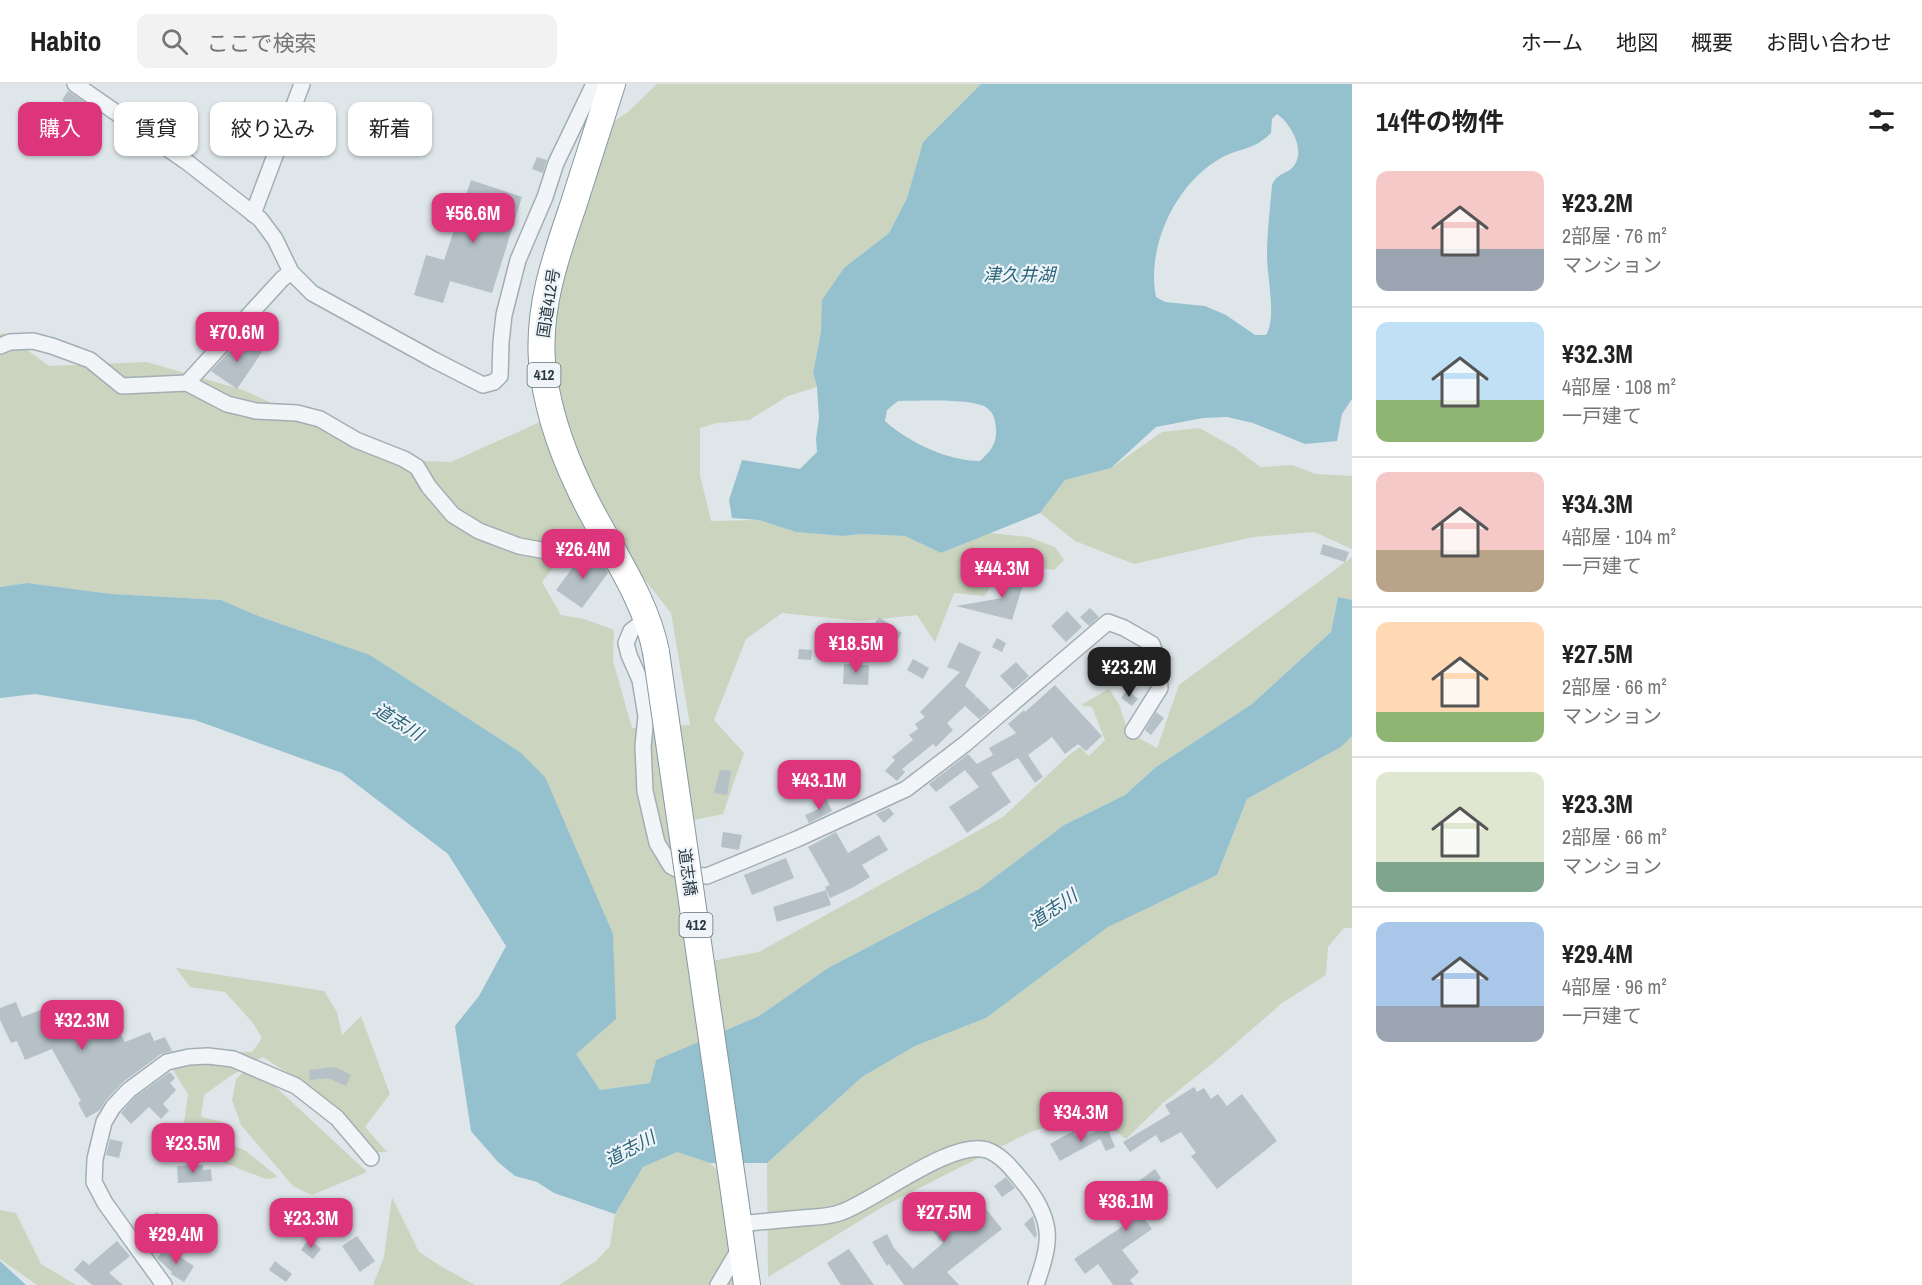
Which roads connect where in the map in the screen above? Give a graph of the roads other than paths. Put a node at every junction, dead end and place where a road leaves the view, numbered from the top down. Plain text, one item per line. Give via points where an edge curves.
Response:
1 (75, 84) edge
2 (302, 84) edge
3 (594, 84) edge
4 (612, 84) edge
5 (254, 213) junction
6 (291, 272) junction
7 (0, 346) edge
8 (187, 383) junction
9 (603, 532) junction
10 (646, 619) junction
11 (656, 652) joint
12 (1133, 731) dead end
13 (371, 1158) dead end
14 (738, 1223) junction
15 (164, 1285) edge
16 (718, 1285) edge
17 (747, 1285) edge
18 (1036, 1285) edge

1 - 5 street
2 - 5 street
3 - 6 street via 556,163 518,260 504,315 500,376 494,382 478,384 320,298
4 - 9 highway, 国道412号 / 412 via 553,267 542,336 545,387 552,420 562,451
5 - 6 street via 275,239
6 - 8 street
7 - 8 street via 33,340 52,346 90,360 122,386
8 - 9 street via 227,404 320,418 356,440 404,459 417,467 453,515 479,531 519,546 552,552 585,544
9 - 10 highway, 国道412号 / 412
10 - 11 highway, 国道412号 / 412
10 - 12 street via 631,632 626,643 640,680 646,716 645,791 657,843 671,866 688,875 707,876 906,789 1108,622 1152,644 1158,662 1160,688
11 - 14 highway, 道志橋 / 412, bridge
13 - 15 street via 337,1118 296,1086 233,1059 208,1056 167,1062 113,1107 104,1122 94,1182
14 - 16 street
14 - 17 highway, 412
14 - 18 street via 843,1212 943,1158 969,1149 987,1150 1015,1172 1044,1215 1047,1249

